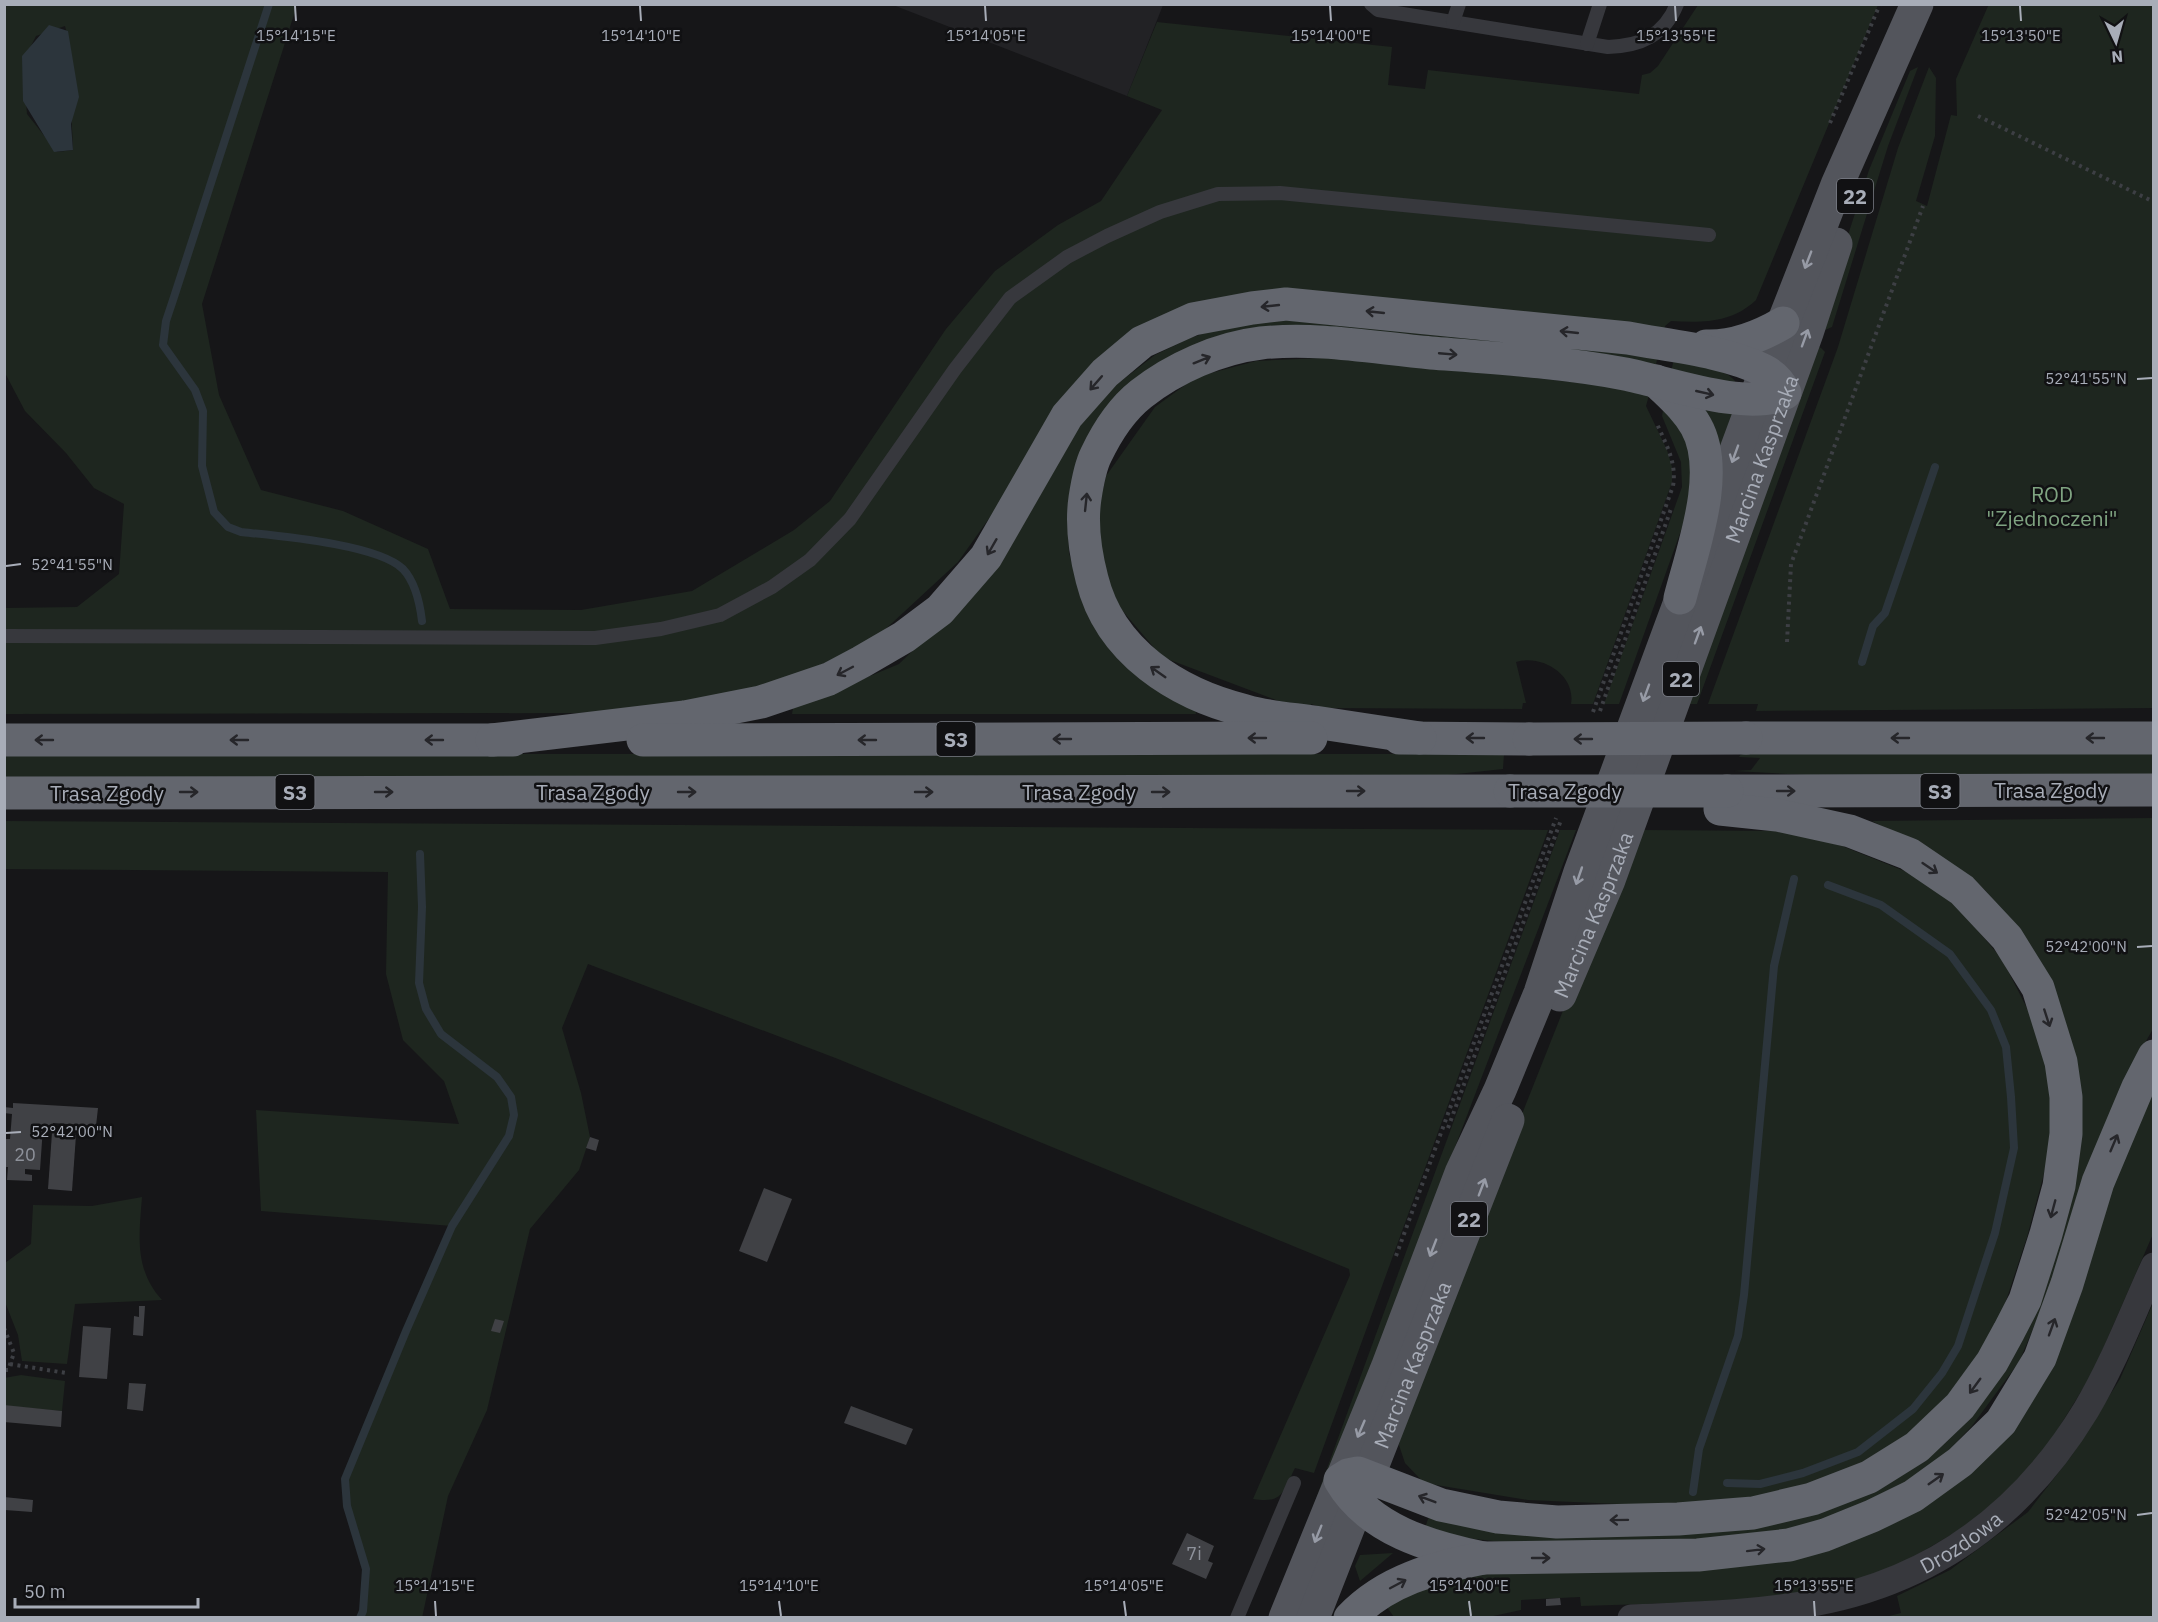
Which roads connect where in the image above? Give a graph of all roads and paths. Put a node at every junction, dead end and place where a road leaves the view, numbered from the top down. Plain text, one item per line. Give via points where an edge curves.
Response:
1 (1459, 4) edge
2 (1600, 4) edge
3 (1677, 4) edge
4 (1917, 4) edge
5 (1937, 4) edge
6 (1377, 6) edge
7 (1453, 22) junction
8 (1587, 44) junction
9 (1978, 116) dead end
10 (2154, 202) edge
11 (1923, 206) dead end
12 (1709, 235) dead end
13 (1783, 323) junction
14 (1671, 345) junction
15 (1656, 381) junction
16 (1769, 387) junction
17 (1680, 598) junction
18 (4, 636) edge
19 (1787, 642) dead end
20 (1590, 721) dead end
21 (1420, 738) junction
22 (2154, 738) edge
23 (4, 740) edge
24 (492, 740) junction
25 (2154, 790) edge
26 (4, 793) edge
27 (1567, 800) junction
28 (1724, 800) junction
29 (2154, 1056) edge
30 (1395, 1260) dead end
31 (2154, 1266) edge
32 (4, 1328) edge
33 (10, 1364) junction
34 (4, 1370) edge
35 (66, 1373) dead end
36 (1294, 1483) dead end
37 (1356, 1486) junction
38 (1483, 1558) junction
39 (1237, 1617) edge
40 (1285, 1617) edge
41 (1313, 1617) edge
42 (1350, 1617) edge
43 (1631, 1617) edge

1 - 7 lane
2 - 8 lane
3 - 8 lane via 1665,24 1642,42 1628,46
4 -> 13 main road, Marcina Kasprzaka / 22 via 1837,186
16 -> 5 main road, Marcina Kasprzaka / 22 via 1807,333 1840,231
6 - 7 lane
7 - 8 lane
9 - 10 path
11 - 19 path via 1791,564
12 - 18 lane via 1280,193 1218,194 1160,212 1107,236 1067,257 1010,298 850,519 810,560 772,587 720,615 661,629 595,638
13 - 14 highway via 1744,341 1721,346
13 - 16 main road, Marcina Kasprzaka / 22
14 - 16 highway via 1744,362
14 -> 24 highway via 1286,304 1193,319 1142,342 1105,373 1067,416 986,557 940,610 904,637 829,679 761,702 685,717
15 -> 16 highway via 1714,395
15 - 17 highway via 1697,428 1706,467 1702,511
15 - 20 path via 1650,408 1670,454 1673,486
21 -> 15 highway via 1248,712 1209,700 1174,683 1124,643 1096,595 1083,537 1085,499 1094,457 1115,424 1138,396 1200,359 1261,343 1317,341 1573,366
16 -> 17 main road, Marcina Kasprzaka / 22
37 -> 16 main road, Marcina Kasprzaka / 22 via 1609,880
17 -> 37 main road, Marcina Kasprzaka / 22 via 1540,993 1461,1173 1387,1368
22 -> 21 highway, S3, bridge
21 -> 24 highway, S3
24 -> 23 highway, S3
28 -> 25 highway, Trasa Zgody / S3
26 -> 27 highway, Trasa Zgody / S3, bridge via 1510,791
27 - 28 highway, Trasa Zgody, bridge
27 - 30 path
28 -> 37 highway via 1850,831 1909,854 1962,890 2007,938 2037,988 2061,1062 2066,1134 2059,1186 2046,1234 2025,1300 2009,1331 1960,1406 1917,1447 1860,1480 1812,1499 1754,1513 1557,1522 1498,1517
38 -> 29 highway via 1698,1555 1789,1545 1872,1516 1913,1496 1960,1462 2001,1422 2040,1358 2098,1182
31 - 43 street, Drozdowa via 2104,1375 2067,1440 2014,1503 1980,1532 1942,1557 1860,1592 1755,1611
32 - 33 path via 14,1353
33 - 34 path
33 - 35 path
36 - 39 lane
37 - 38 highway via 1383,1524 1447,1550
37 -> 40 main road, Marcina Kasprzaka / 22
37 - 41 main road, Marcina Kasprzaka / 22
42 -> 38 highway via 1379,1594 1409,1578

